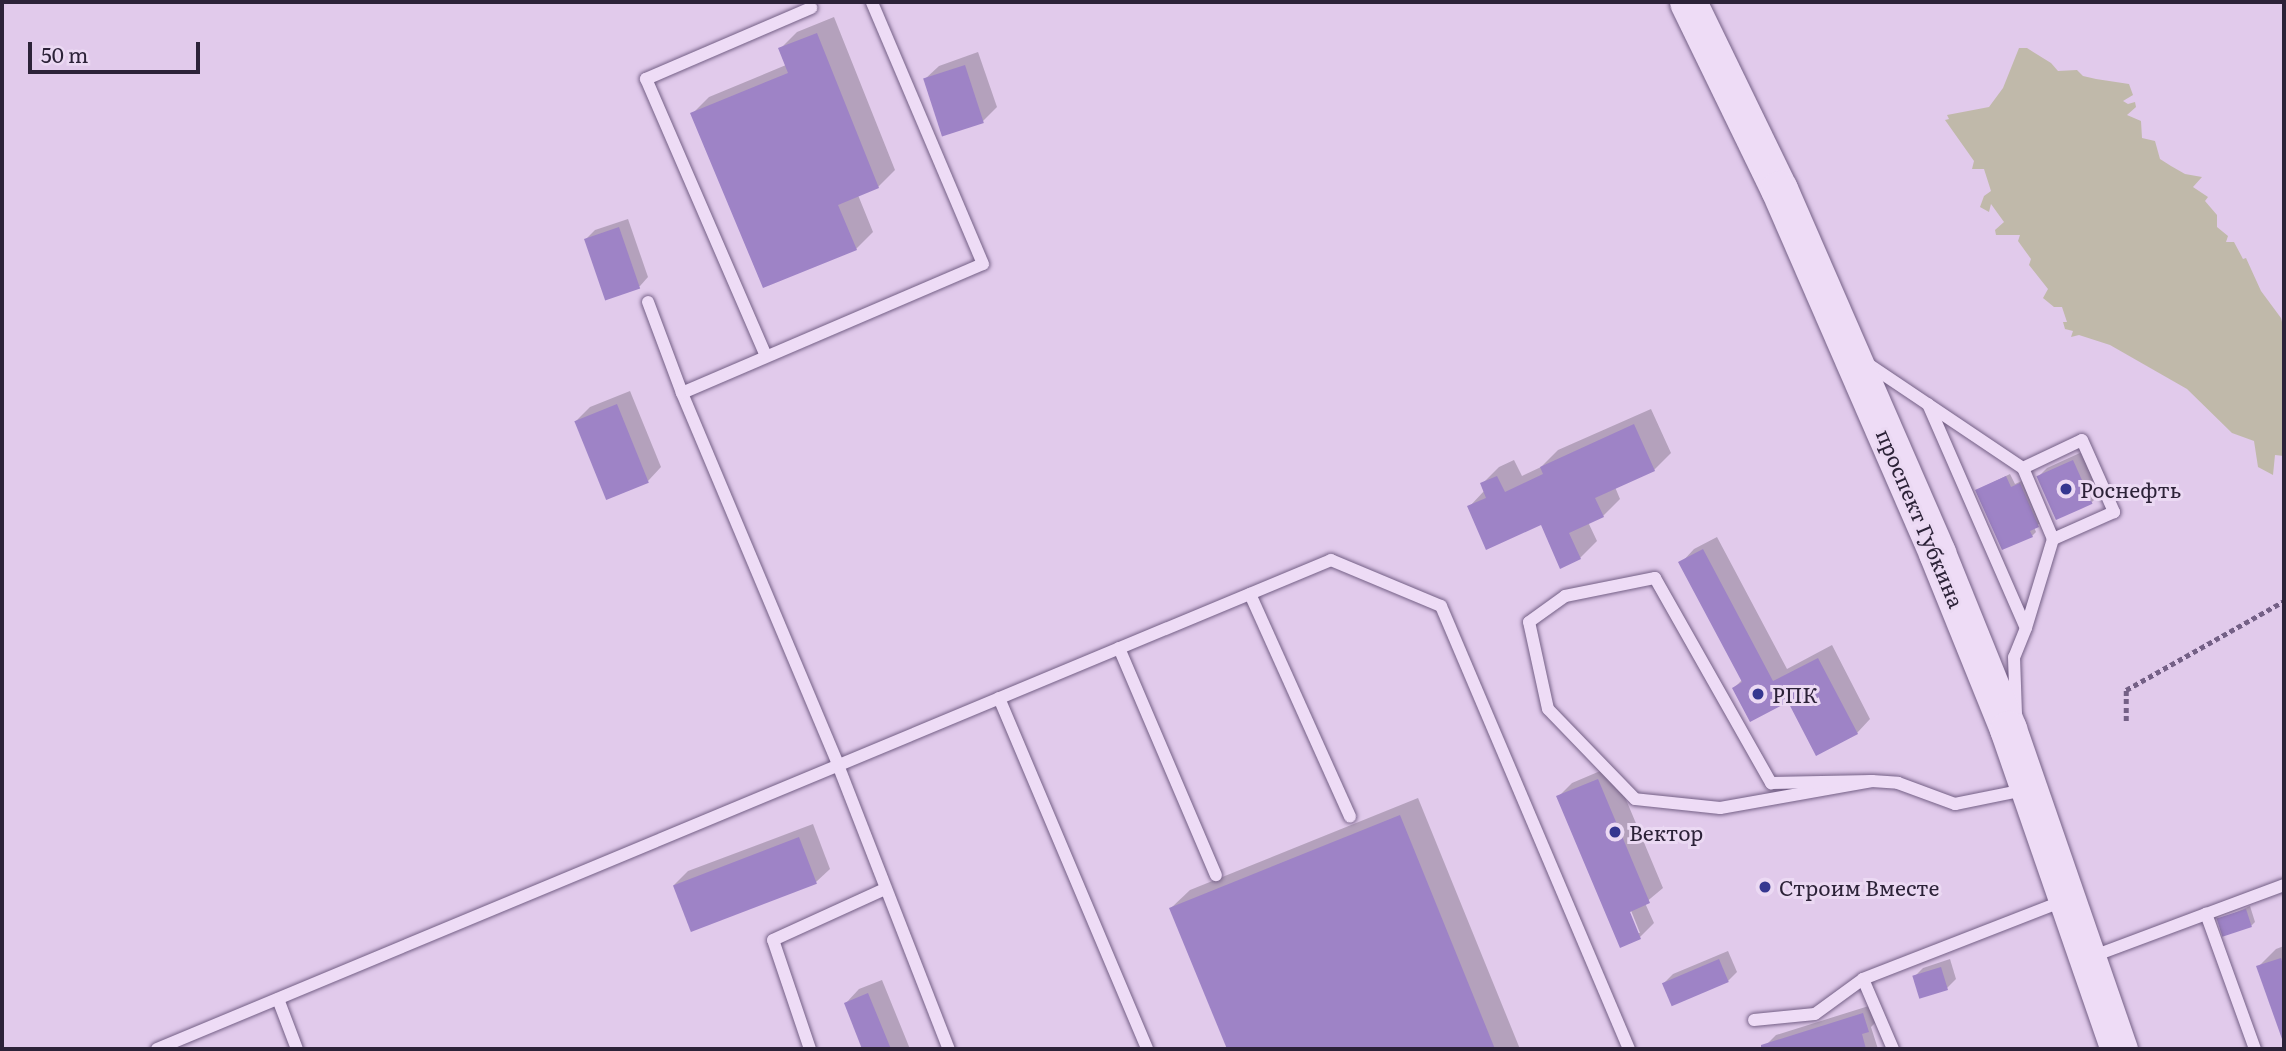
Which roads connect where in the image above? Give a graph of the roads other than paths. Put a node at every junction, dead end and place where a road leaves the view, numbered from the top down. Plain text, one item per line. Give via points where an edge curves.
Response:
1 (872, 2) edge
2 (1688, 2) edge
3 (811, 8) dead end
4 (648, 302) dead end
5 (1848, 351) junction
6 (766, 356) junction
7 (682, 393) junction
8 (1928, 404) junction
9 (2023, 468) junction
10 (2053, 539) junction
11 (1250, 594) junction
12 (2026, 628) junction
13 (1119, 648) junction
14 (999, 698) junction
15 (838, 765) junction
16 (2024, 773) junction
17 (1872, 781) junction
18 (1350, 817) dead end
19 (1216, 875) dead end
20 (2284, 885) edge
21 (885, 889) junction
22 (2067, 900) junction
23 (2206, 914) junction
24 (2086, 958) junction
25 (1863, 979) junction
26 (278, 999) junction
27 (1754, 1020) dead end
28 (157, 1049) edge
29 (298, 1049) edge
30 (810, 1049) edge
31 (949, 1049) edge
32 (1147, 1049) edge
33 (1629, 1049) edge
34 (1893, 1049) edge
35 (2119, 1049) edge
36 (2255, 1049) edge

1 - 6 lane via 983,264
2 - 5 street, проспект Губкина via 1779,189
3 - 6 lane via 646,79
4 - 7 lane
5 - 8 lane
5 - 16 street, проспект Губкина via 1937,553
6 - 7 lane
7 - 15 lane
8 - 9 lane
8 - 12 lane
9 - 10 lane
9 - 10 lane via 2082,440 2113,512
10 - 12 lane
11 - 13 lane
11 - 18 lane
11 - 33 lane via 1331,560 1441,606
12 - 16 lane via 2014,657
13 - 14 lane
13 - 19 lane
14 - 15 lane
14 - 32 lane
15 - 21 lane
15 - 26 lane
16 - 17 lane via 1955,804 1898,783
16 - 22 street, проспект Губкина
17 - 17 lane via 1771,783 1655,578 1565,596 1529,622 1548,709 1635,799 1720,808
20 - 23 lane
21 - 30 lane via 774,940
21 - 31 lane
22 - 24 street, проспект Губкина
22 - 25 lane
23 - 24 lane
23 - 36 lane
24 - 35 street, проспект Губкина
25 - 27 lane via 1815,1014
25 - 34 lane
26 - 28 lane
26 - 29 lane

